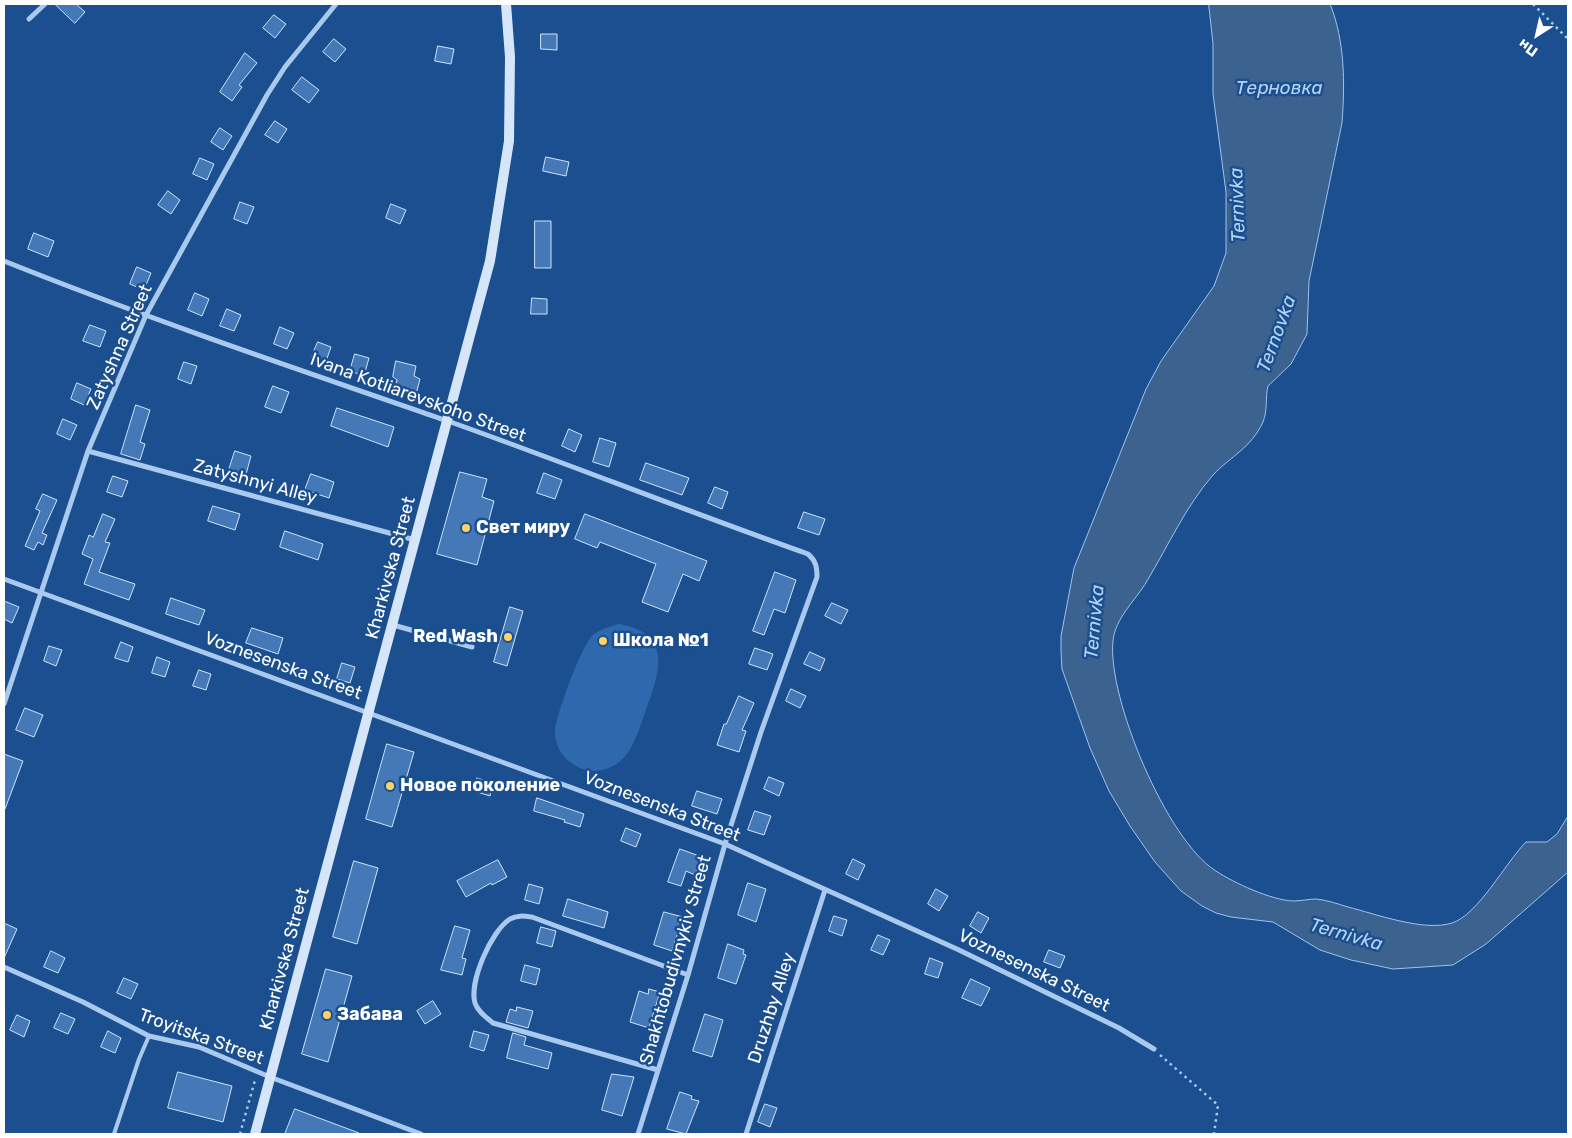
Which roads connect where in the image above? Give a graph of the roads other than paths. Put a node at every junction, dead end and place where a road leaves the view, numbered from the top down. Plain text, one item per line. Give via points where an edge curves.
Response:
1 (45, 4) edge
2 (336, 4) edge
3 (506, 4) edge
4 (29, 19) dead end
5 (4, 261) edge
6 (146, 315) junction
7 (447, 421) junction
8 (88, 451) junction
9 (415, 540) junction
10 (817, 567) joint
11 (4, 579) edge
12 (41, 594) junction
13 (392, 625) junction
14 (472, 647) dead end
15 (4, 704) edge
16 (368, 713) junction
17 (725, 844) junction
18 (825, 890) junction
19 (4, 967) edge
20 (688, 975) junction
21 (149, 1036) junction
22 (1154, 1049) road end
23 (658, 1070) junction
24 (270, 1077) junction
25 (114, 1134) edge
26 (255, 1134) edge
27 (421, 1134) edge
28 (638, 1134) edge
29 (746, 1134) edge

1 - 4 street
2 - 6 street, Zatyshna Street via 285,67 267,95
3 - 7 street, Kharkivska Street via 511,95 505,179 490,260
5 - 6 street, Ivana Kotliarevskoho Street
6 - 7 street, Ivana Kotliarevskoho Street
6 - 8 street, Zatyshna Street
7 - 9 street, Kharkivska Street
7 - 10 street, Ivana Kotliarevskoho Street via 808,554
8 - 9 street, Zatyshnyi Alley
8 - 12 street, Zatyshna Street
9 - 13 street, Kharkivska Street
10 - 17 street, Shakhtobudivnykiv Street via 817,577
11 - 12 street, Voznesenska Street
12 - 15 street, Zatyshna Street
12 - 16 street, Voznesenska Street
13 - 14 street
13 - 16 street, Kharkivska Street
16 - 17 street, Voznesenska Street
16 - 24 street, Kharkivska Street
17 - 18 street, Voznesenska Street
17 - 20 street, Shakhtobudivnykiv Street
18 - 22 street, Voznesenska Street via 960,950 1119,1028
18 - 29 street, Druzhby Alley
19 - 21 street, Troyitska Street
20 - 23 street, Shakhtobudivnykiv Street
20 - 23 street via 532,917 521,916 511,918 495,934 476,981 476,1005 493,1023
21 - 24 street, Troyitska Street via 199,1047
21 - 25 lane
23 - 28 street, Shakhtobudivnykiv Street
24 - 26 street, Kharkivska Street
24 - 27 street, Troyitska Street

